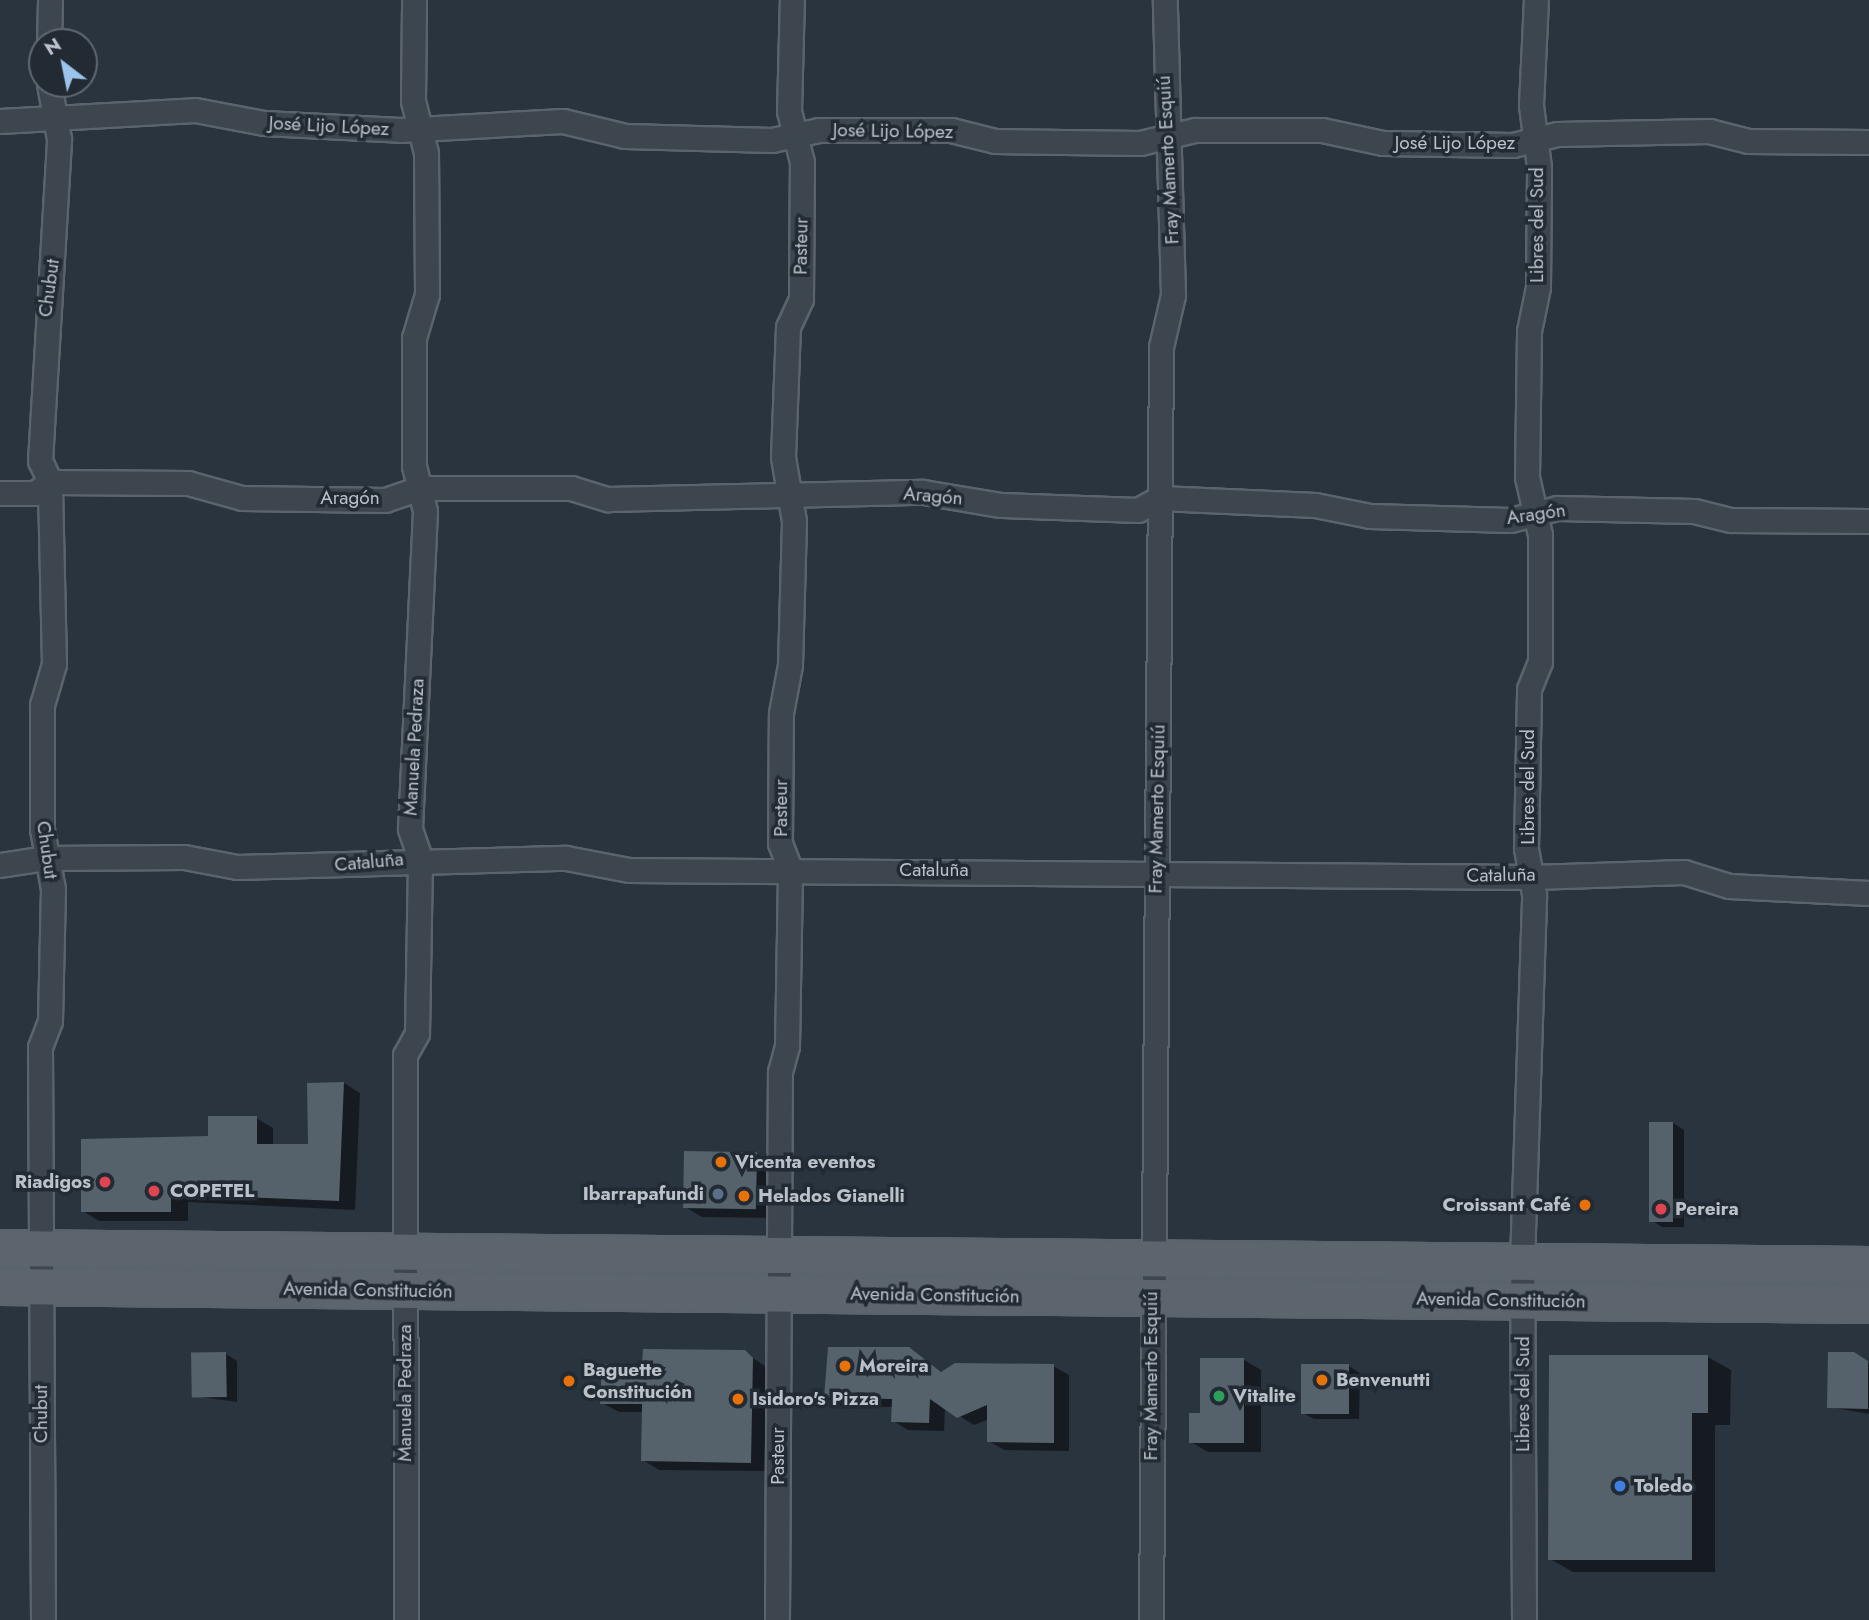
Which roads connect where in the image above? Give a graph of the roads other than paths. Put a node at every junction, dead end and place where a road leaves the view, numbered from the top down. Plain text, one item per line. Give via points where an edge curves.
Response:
1 (50, 0) edge
2 (414, 0) edge
3 (792, 0) edge
4 (1165, 0) edge
5 (1536, 0) edge
6 (49, 28) edge
7 (51, 98) edge
8 (0, 121) edge
9 (54, 121) junction
10 (420, 127) junction
11 (795, 136) junction
12 (1167, 137) junction
13 (1535, 140) junction
14 (1869, 142) edge
15 (50, 482) junction
16 (419, 488) junction
17 (786, 491) junction
18 (0, 493) edge
19 (1160, 498) junction
20 (1535, 513) junction
21 (1869, 521) edge
22 (46, 858) junction
23 (420, 858) junction
24 (0, 865) edge
25 (790, 869) junction
26 (1157, 870) junction
27 (1533, 877) junction
28 (1869, 892) edge
29 (0, 1248) edge
30 (40, 1248) junction
31 (405, 1252) junction
32 (779, 1256) junction
33 (1151, 1259) junction
34 (1522, 1262) junction
35 (1869, 1265) edge
36 (0, 1286) edge
37 (40, 1287) junction
38 (405, 1290) junction
39 (779, 1293) junction
40 (1151, 1297) junction
41 (1522, 1300) junction
42 (1869, 1304) edge
43 (43, 1620) edge
44 (406, 1620) edge
45 (778, 1620) edge
46 (1151, 1620) edge
47 (1524, 1620) edge

1 - 6 street
2 - 10 street, Manuela Pedraza via 413,101
3 - 11 street, Pasteur via 789,111
4 - 12 street, Fray Mamerto Esquiú
5 - 13 street, Libres del Sud
7 - 9 street, Chubut
8 - 9 street, José Lijo López
9 - 10 street, José Lijo López via 86,111 195,110 264,123
9 - 15 street, Chubut via 54,268 45,293 40,461
10 - 11 street, José Lijo López via 564,121 625,136
10 - 16 street, Manuela Pedraza via 427,294 414,338
11 - 12 street, José Lijo López via 819,130 951,130 995,141 1139,143
11 - 17 street, Pasteur via 802,162 801,299 788,327
12 - 13 street, José Lijo López via 1195,130 1322,130 1383,143
12 - 19 street, Fray Mamerto Esquiú via 1173,295 1161,347
13 - 14 street, José Lijo López via 1709,131 1748,141
13 - 20 street, Libres del Sud via 1538,287 1529,331 1527,477
15 - 16 street, Aragón via 188,483 242,498 385,500
15 - 18 street, Aragón via 35,494
15 - 22 street, Chubut via 54,664 42,733
16 - 17 street, Aragón via 571,488 608,499 753,499
16 - 23 street, Manuela Pedraza via 422,650 414,681 410,829
17 - 19 street, Aragón via 923,492 1002,505 1138,510
17 - 25 street, Pasteur via 794,521 780,843
19 - 20 street, Aragón via 1315,505 1370,516 1510,520
19 - 26 street, Fray Mamerto Esquiú
20 - 21 street, Aragón via 1694,511 1731,520
20 - 27 street, Libres del Sud via 1540,662 1529,689 1526,848
22 - 23 street, Cataluña via 184,857 237,867 367,866
22 - 24 street, Cataluña
22 - 30 street, Chubut via 52,931 50,1021 40,1047
23 - 25 street, Cataluña via 566,858 629,870
23 - 31 street, Manuela Pedraza via 416,1033 405,1055
25 - 26 street, Cataluña
25 - 32 street, Pasteur
26 - 27 street, Cataluña
26 - 33 street, Fray Mamerto Esquiú
27 - 28 street, Cataluña via 1684,872 1729,886
27 - 34 street, Libres del Sud
29 - 30 main road, Avenida Constitución
30 - 31 main road, Avenida Constitución
30 - 37 street, Chubut
31 - 32 main road, Avenida Constitución
31 - 38 street, Manuela Pedraza
32 - 33 main road, Avenida Constitución
32 - 39 street, Pasteur
33 - 34 main road, Avenida Constitución
33 - 40 street, Fray Mamerto Esquiú
34 - 35 main road, Avenida Constitución
34 - 41 street, Libres del Sud
36 - 37 main road, Avenida Constitución
37 - 38 main road, Avenida Constitución
37 - 43 street, Chubut
38 - 39 main road, Avenida Constitución
38 - 44 street, Manuela Pedraza
39 - 40 main road, Avenida Constitución
39 - 45 street, Pasteur
40 - 41 main road, Avenida Constitución
40 - 46 street, Fray Mamerto Esquiú
41 - 42 main road, Avenida Constitución
41 - 47 street, Libres del Sud

